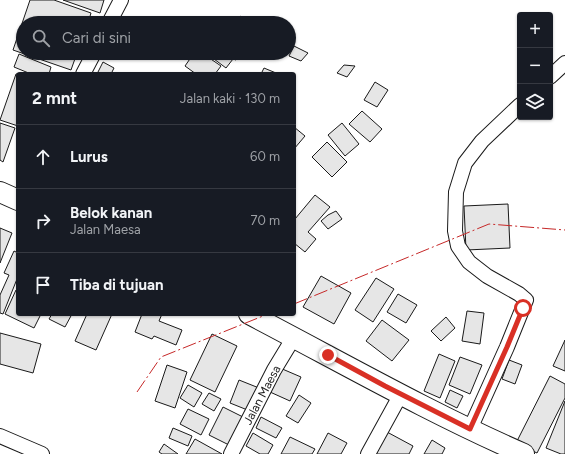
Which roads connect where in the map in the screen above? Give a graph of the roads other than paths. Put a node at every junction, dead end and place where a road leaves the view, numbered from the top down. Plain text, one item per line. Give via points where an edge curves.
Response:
1 (121, 0) edge
2 (113, 16) edge
3 (90, 60) edge
4 (565, 63) edge
5 (84, 72) edge
6 (553, 74) edge
7 (517, 109) edge
8 (254, 316) edge
9 (294, 337) junction
10 (401, 394) junction
11 (470, 429) junction
12 (0, 436) edge
13 (236, 453) edge
14 (42, 454) edge
15 (368, 454) edge
16 (524, 454) edge

1 - 2 street
3 - 5 street
4 - 6 street
7 - 11 street via 482,141 465,163 456,192 455,231 458,246 469,262 526,300
8 - 9 street
9 - 10 street
9 - 13 street, Jalan Maesa via 274,370
10 - 11 street
10 - 15 street
11 - 16 street
12 - 14 street

